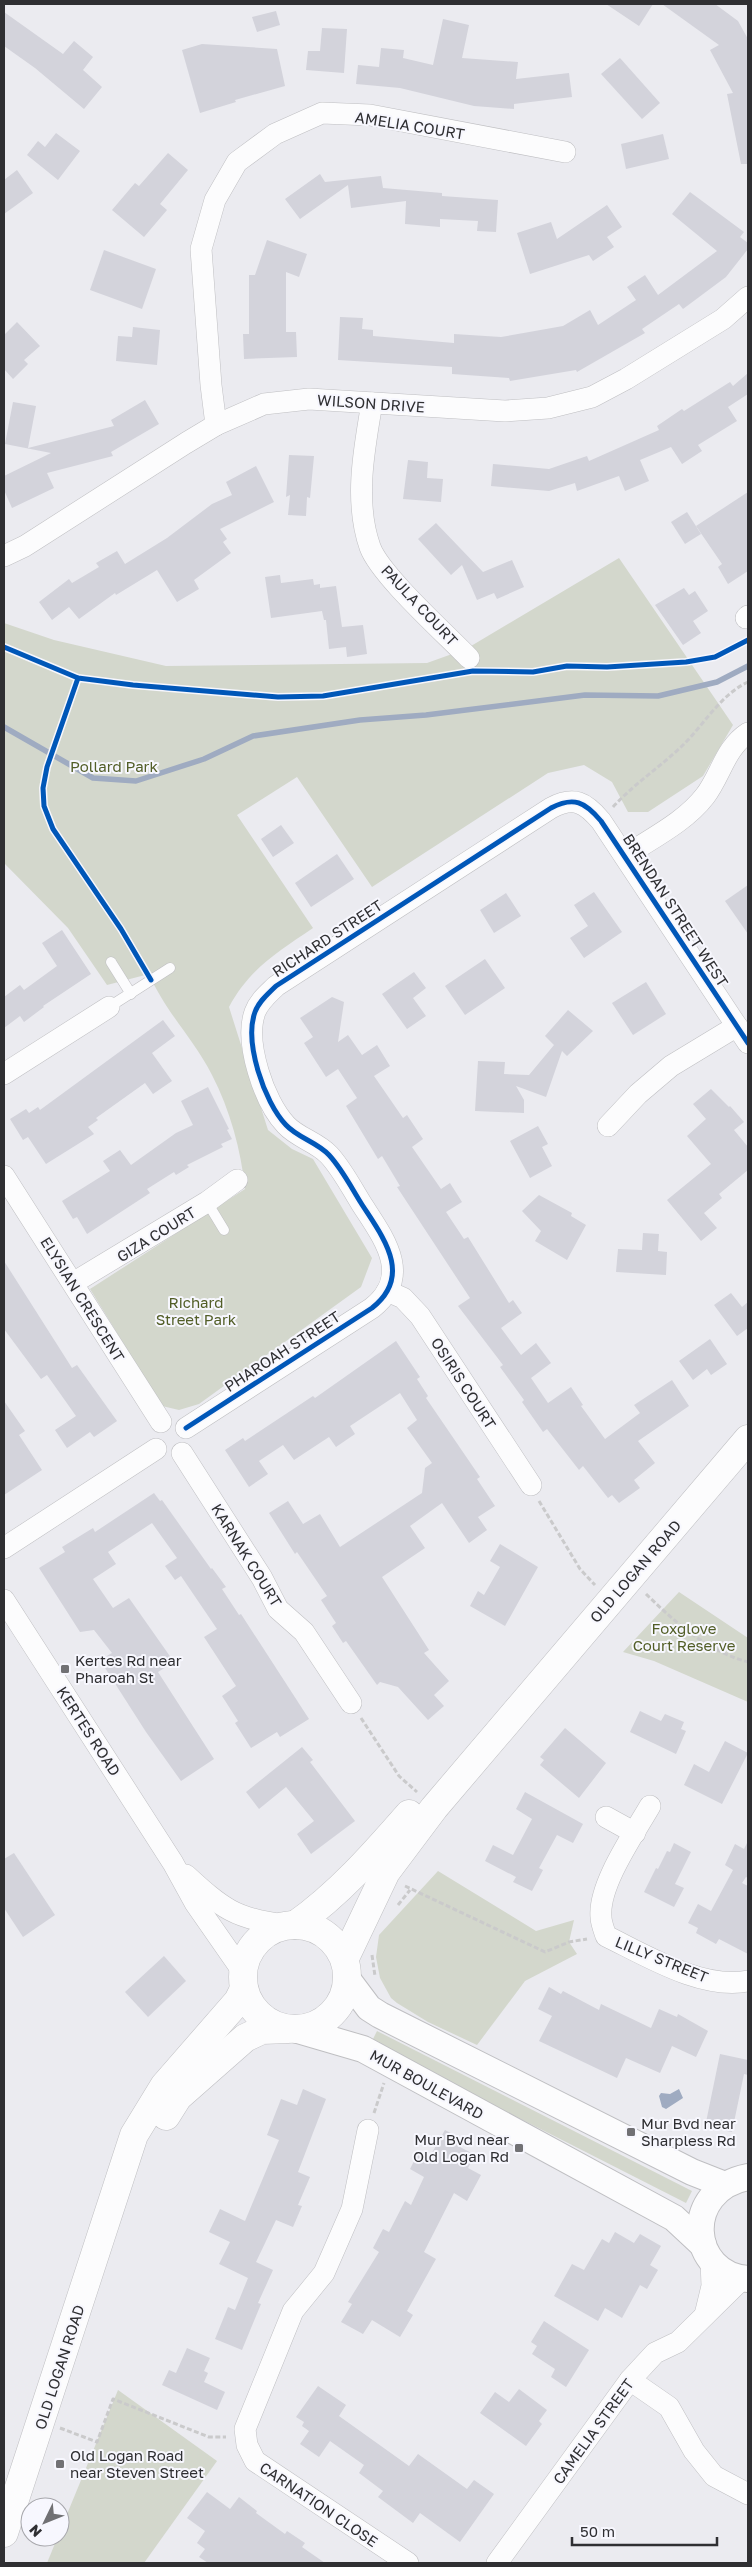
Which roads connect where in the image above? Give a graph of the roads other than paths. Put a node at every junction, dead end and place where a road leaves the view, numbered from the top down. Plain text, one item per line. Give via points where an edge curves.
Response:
1 (565, 152) dead end
2 (748, 298) edge
3 (372, 403) junction
4 (216, 425) junction
5 (4, 556) edge
6 (469, 658) dead end
7 (748, 733) edge
8 (573, 801) joint
9 (625, 856) junction
10 (111, 962) dead end
11 (170, 968) dead end
12 (131, 994) junction
13 (110, 1007) joint
14 (743, 1035) edge
15 (4, 1074) edge
16 (608, 1126) dead end
17 (4, 1176) edge
18 (237, 1180) dead end
19 (207, 1202) junction
20 (224, 1230) dead end
21 (73, 1284) junction
22 (387, 1291) junction
23 (162, 1422) junction
24 (186, 1428) junction
25 (748, 1439) edge
26 (156, 1449) junction
27 (182, 1453) junction
28 (531, 1485) road end
29 (4, 1548) edge
30 (4, 1600) edge
31 (522, 1702) junction
32 (351, 1703) road end
33 (650, 1806) dead end
34 (606, 1817) dead end
35 (635, 1833) junction
36 (173, 1863) junction
37 (290, 1925) junction
38 (346, 1969) junction
39 (243, 1980) junction
40 (748, 1981) edge
41 (293, 2030) junction
42 (368, 2130) road end
43 (736, 2181) edge
44 (114, 2200) junction
45 (707, 2252) junction
46 (746, 2279) edge
47 (705, 2315) junction
48 (630, 2380) junction
49 (748, 2494) edge
50 (4, 2533) edge
51 (408, 2563) edge
52 (496, 2563) edge

1 - 4 street, AMELIA COURT via 370,115 322,113 275,134 237,162 215,200 202,249
2 - 3 street, WILSON DRIVE via 723,319 592,397 548,408 505,411
3 - 4 street, WILSON DRIVE via 309,399 264,404
3 - 6 street, PAULA COURT via 361,510 370,549 389,576
4 - 5 street, WILSON DRIVE via 25,546
7 - 9 street via 732,748 705,796 689,812
8 - 9 street, BRENDAN STREET WEST via 588,808 601,821
8 - 22 street, RICHARD STREET via 564,801 551,808 276,986 263,998 255,1012 251,1037 253,1054 274,1107 288,1127 329,1155 388,1246 392,1278
9 - 14 street, BRENDAN STREET WEST
10 - 12 lane
11 - 12 lane
12 - 13 lane
13 - 15 street
14 - 16 street via 671,1066
17 - 21 street, ELYSIAN CRESCENT
18 - 19 street, GIZA COURT
19 - 20 lane
19 - 21 street, GIZA COURT
21 - 23 street, ELYSIAN CRESCENT
22 - 24 street, PHAROAH STREET via 372,1308
22 - 28 street, OSIRIS COURT via 403,1298 420,1316
23 - 24 street via 178,1421
23 - 26 street via 153,1434
24 - 27 street via 189,1442
25 - 31 main road, OLD LOGAN ROAD
26 - 27 street via 168,1456
26 - 29 street
27 - 32 street, KARNAK COURT via 262,1578 278,1609 304,1632
30 - 36 street, KERTES ROAD
31 - 37 main road, OLD LOGAN ROAD via 424,1797 320,1908
31 - 38 main road, OLD LOGAN ROAD via 386,1872
33 - 35 street
34 - 35 street
35 - 40 street, LILLY STREET via 604,1898 601,1916 606,1936 697,1977 731,1984
36 - 37 street, KERTES ROAD via 222,1907 247,1919
36 - 39 street, KERTES ROAD
37 - 38 main road via 311,1927 325,1934 337,1944
37 - 39 main road via 269,1931 256,1942 247,1956
38 - 41 main road via 345,1996 336,2011 324,2022
38 - 43 street via 369,2008 380,2015 692,2172
39 - 41 main road via 250,2003 259,2016 272,2025
39 - 44 main road, OLD LOGAN ROAD via 238,2001 164,2086 134,2135
41 - 44 main road, OLD LOGAN ROAD via 262,2030 250,2034 178,2097
41 - 45 street, MUR BOULEVARD via 363,2049 674,2218
42 - 51 street, CARNATION CLOSE via 352,2209 324,2273 293,2312 245,2429 247,2445 255,2461
43 - 45 street via 710,2198 703,2212 700,2228
44 - 50 main road, OLD LOGAN ROAD
45 - 46 street, MUR BOULEVARD via 731,2275
45 - 47 street via 712,2286
46 - 47 street, CAMELIA STREET
47 - 48 street, CAMELIA STREET via 678,2342 655,2353
48 - 49 street via 670,2407 694,2451 714,2476
48 - 52 street, CAMELIA STREET

